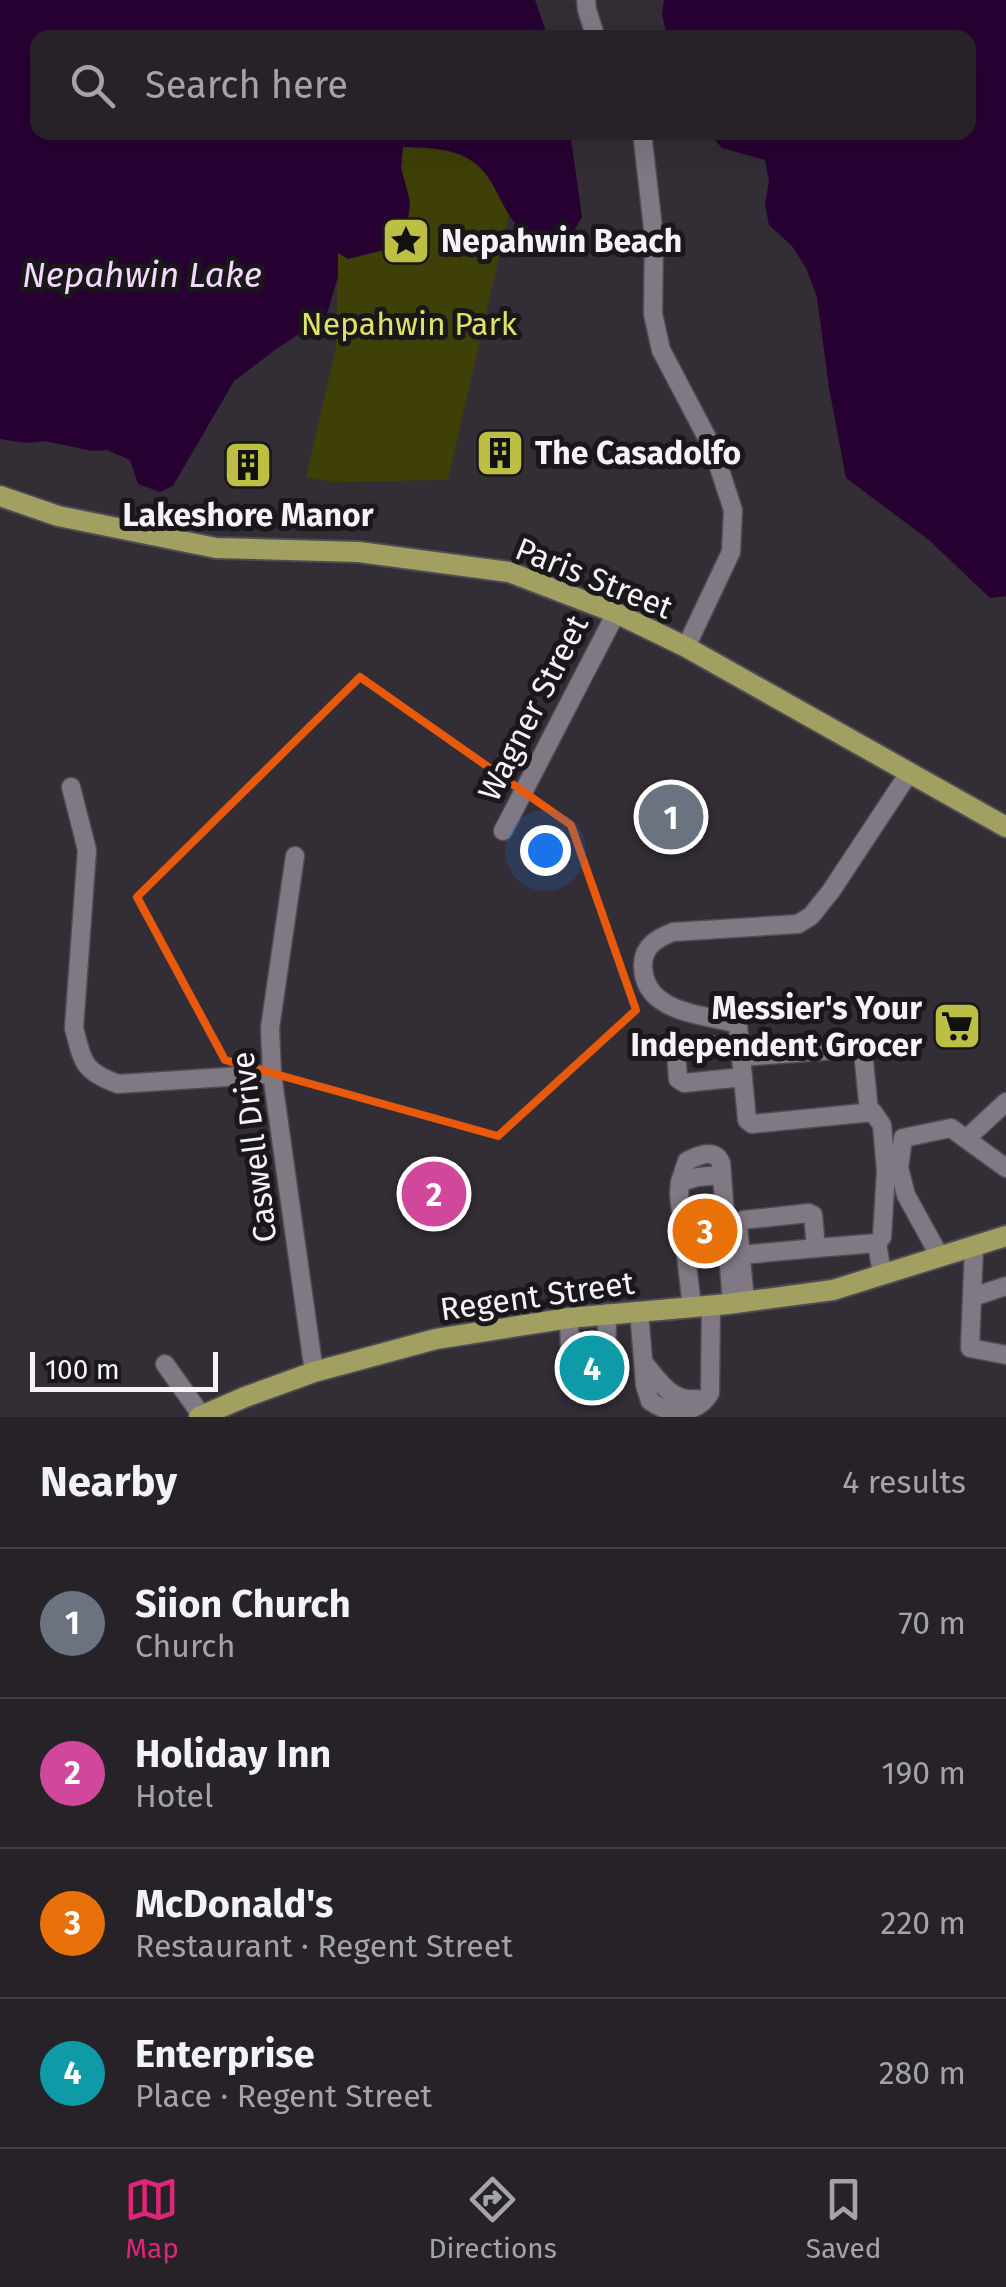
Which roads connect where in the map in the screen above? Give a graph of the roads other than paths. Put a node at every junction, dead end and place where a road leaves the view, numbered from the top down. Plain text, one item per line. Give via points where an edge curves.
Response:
1 (586, 0) edge
2 (593, 30) edge
3 (643, 140) edge
4 (0, 496) edge
5 (616, 613) junction
6 (686, 647) junction
7 (909, 772) junction
8 (71, 787) dead end
9 (1006, 827) edge
10 (503, 831) dead end
11 (295, 856) dead end
12 (741, 1050) junction
13 (272, 1074) junction
14 (743, 1077) junction
15 (1006, 1102) edge
16 (869, 1112) junction
17 (966, 1139) junction
18 (1006, 1168) edge
19 (722, 1169) junction
20 (1006, 1236) edge
21 (877, 1242) junction
22 (974, 1246) junction
23 (816, 1248) junction
24 (686, 1250) junction
25 (741, 1255) junction
26 (939, 1255) junction
27 (882, 1274) junction
28 (1006, 1286) edge
29 (973, 1297) junction
30 (720, 1305) junction
31 (639, 1311) junction
32 (607, 1313) junction
33 (569, 1318) junction
34 (1006, 1355) edge
35 (165, 1364) dead end
36 (314, 1372) junction
37 (200, 1416) edge

1 - 2 street
3 - 6 street via 661,350 713,450 733,510 732,552
4 - 5 main road, Paris Street via 58,516 216,548 359,552 510,572
5 - 6 main road, Paris Street
5 - 10 street, Wagner Street
6 - 7 main road, Paris Street
7 - 9 main road, Paris Street
7 - 12 street via 811,916 798,924 673,932 649,947 643,967 650,992 672,1008 734,1022
8 - 13 street via 86,850 74,1028 81,1057 94,1075 118,1084
11 - 13 street, Caswell Drive via 270,1028
12 - 14 street
12 - 14 street via 676,1053 684,1083
12 - 16 street via 859,1048
13 - 36 street, Caswell Drive
14 - 16 street via 752,1124
15 - 17 street
16 - 21 street via 882,1125 886,1171
17 - 18 street
17 - 26 street via 951,1128 903,1138 898,1168 906,1196
19 - 24 street via 688,1180
19 - 24 street via 712,1154 688,1161 682,1170
19 - 30 street
20 - 22 main road, Regent Street
21 - 23 street
21 - 27 street
22 - 26 main road, Regent Street
22 - 29 street
23 - 25 street
23 - 25 street via 809,1213 742,1220
24 - 30 street
25 - 30 street
26 - 27 main road, Regent Street
27 - 30 main road, Regent Street via 833,1290
28 - 29 street
29 - 34 street via 970,1348
30 - 31 main road, Regent Street
30 - 31 street via 710,1393 695,1410 650,1401
31 - 32 main road, Regent Street
32 - 33 main road, Regent Street
32 - 33 street via 606,1386 570,1385
33 - 36 main road, Regent Street via 436,1339
35 - 37 street
36 - 37 main road, Regent Street

